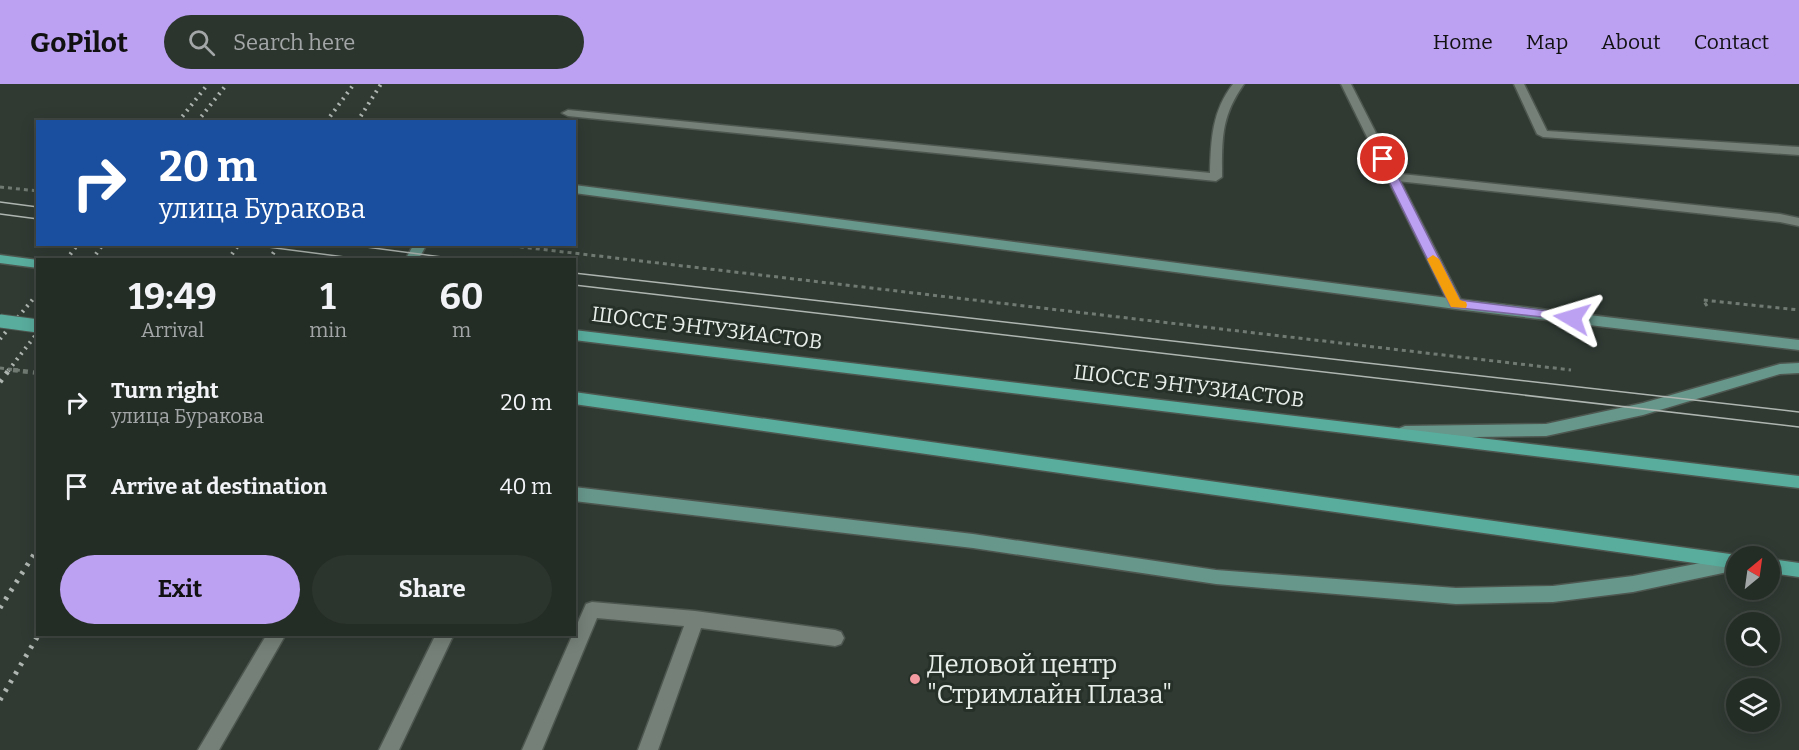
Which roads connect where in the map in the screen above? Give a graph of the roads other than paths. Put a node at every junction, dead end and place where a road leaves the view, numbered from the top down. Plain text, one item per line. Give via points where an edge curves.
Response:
1 (1239, 84) edge
2 (1346, 84) edge
3 (1519, 84) edge
4 (568, 113) dead end
5 (1799, 151) edge
6 (1392, 177) junction
7 (576, 189) edge
8 (1799, 222) edge
9 (0, 259) edge
10 (36, 264) edge
11 (1456, 304) junction
12 (0, 321) edge
13 (36, 326) edge
14 (576, 334) edge
15 (1799, 345) edge
16 (1799, 368) edge
17 (578, 399) edge
18 (1387, 432) junction
19 (1799, 482) edge
20 (576, 494) edge
21 (1726, 560) edge
22 (1726, 564) edge
23 (1780, 567) edge
24 (1799, 570) edge
25 (695, 619) junction
26 (276, 636) edge
27 (444, 636) edge
28 (835, 638) dead end
29 (208, 750) edge
30 (389, 750) edge
31 (532, 750) edge
32 (648, 750) edge

1 - 4 street via 1217,123 1216,177
2 - 6 street
3 - 5 street via 1543,134
6 - 8 street
6 - 11 street
7 - 11 main road
9 - 10 main road
11 - 15 main road
12 - 13 main road, bridge
14 - 18 main road, ШОССЕ ЭНТУЗИАСТОВ
16 - 18 main road via 1780,369 1643,409 1546,430
17 - 21 main road
18 - 19 main road, ШОССЕ ЭНТУЗИАСТОВ
20 - 22 main road via 973,541 1216,577 1456,596 1553,594 1633,584
23 - 24 main road
25 - 28 street
25 - 31 street via 592,610
25 - 32 street
26 - 29 street
27 - 30 street

